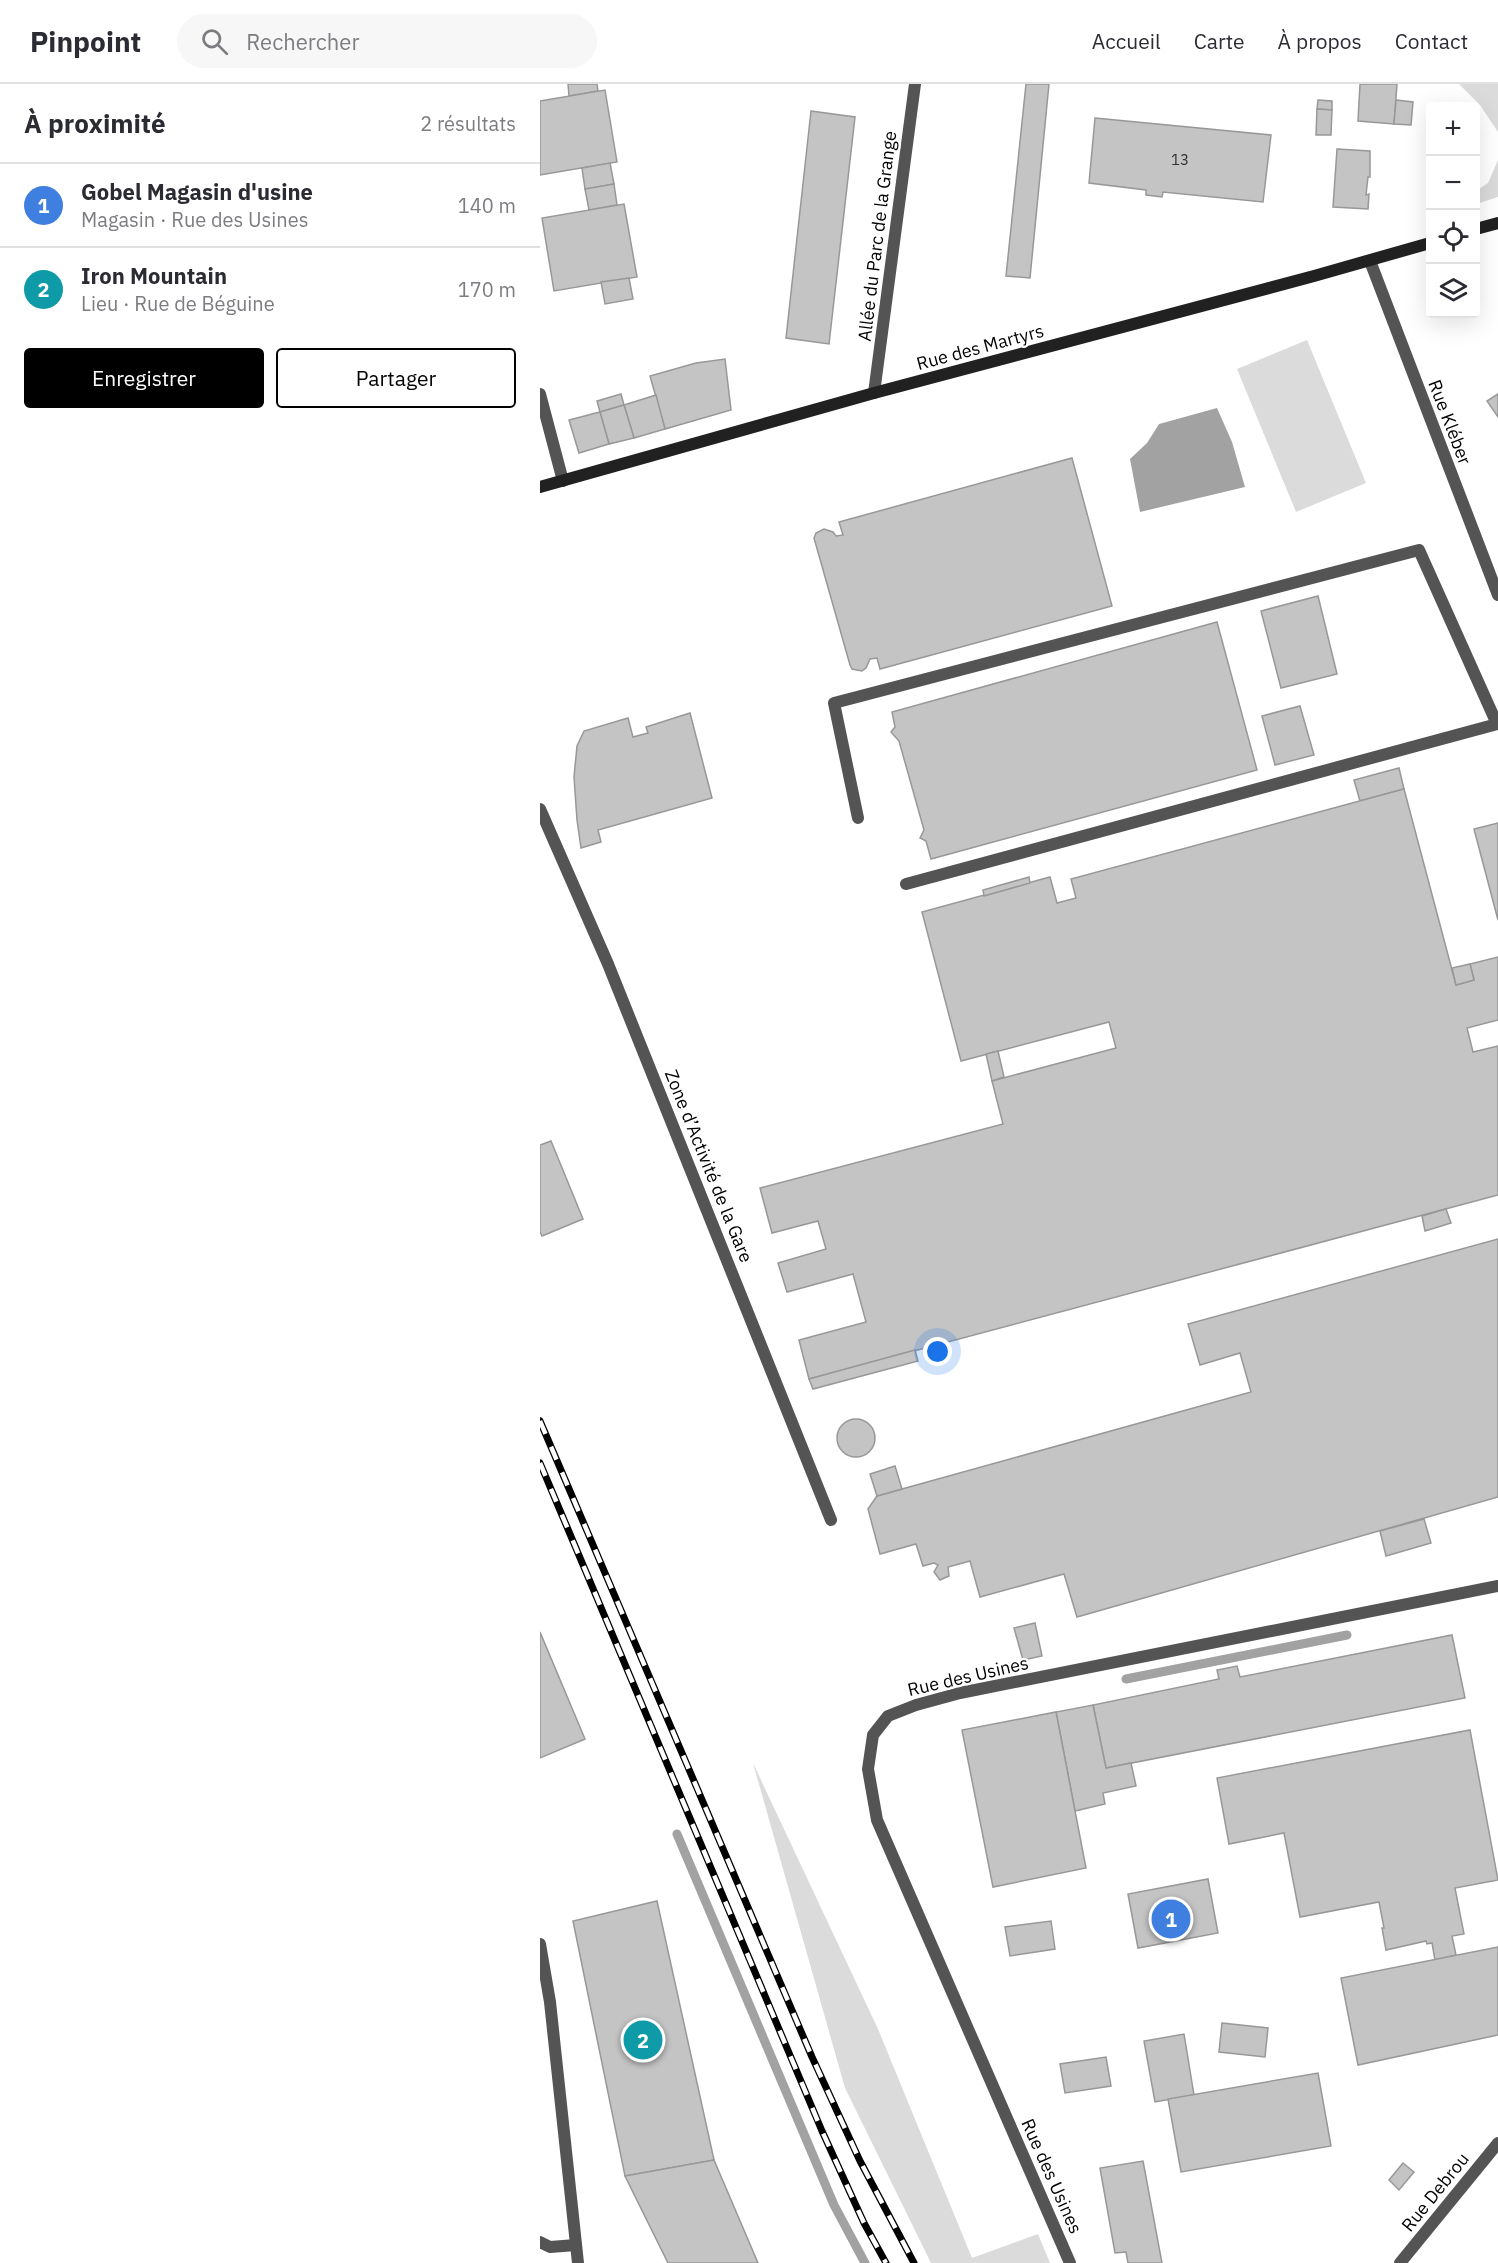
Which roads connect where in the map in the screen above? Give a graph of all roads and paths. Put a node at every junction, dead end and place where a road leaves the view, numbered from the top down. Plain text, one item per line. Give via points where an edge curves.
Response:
1 (915, 84) edge
2 (1498, 223) edge
3 (1480, 228) edge
4 (1426, 244) edge
5 (1370, 261) junction
6 (874, 393) junction
7 (540, 394) edge
8 (563, 481) junction
9 (540, 487) edge
10 (1498, 595) edge
11 (540, 809) edge
12 (858, 818) dead end
13 (906, 884) dead end
14 (831, 1520) dead end
15 (1498, 1586) edge
16 (540, 1944) edge
17 (1498, 2143) edge
18 (540, 2242) edge
19 (576, 2245) junction
20 (578, 2263) edge
21 (1070, 2263) edge
22 (1400, 2263) edge

1 - 6 street, Allée du Parc de la Grange
2 - 3 main road
4 - 5 main road, Rue des Martyrs
5 - 6 main road, Rue des Martyrs
5 - 10 street, Rue Kléber
6 - 8 main road, Rue des Martyrs
7 - 8 street
8 - 9 main road, Rue des Martyrs
11 - 14 street, Zone d’Activité de la Gare via 608,964
12 - 13 street via 834,702 1419,550 1497,724
15 - 21 street, Rue des Usines via 960,1693 888,1716 873,1735 868,1769 877,1820
16 - 19 street via 550,2002
17 - 22 street, Rue Debrou
18 - 19 street via 550,2247
19 - 20 street

